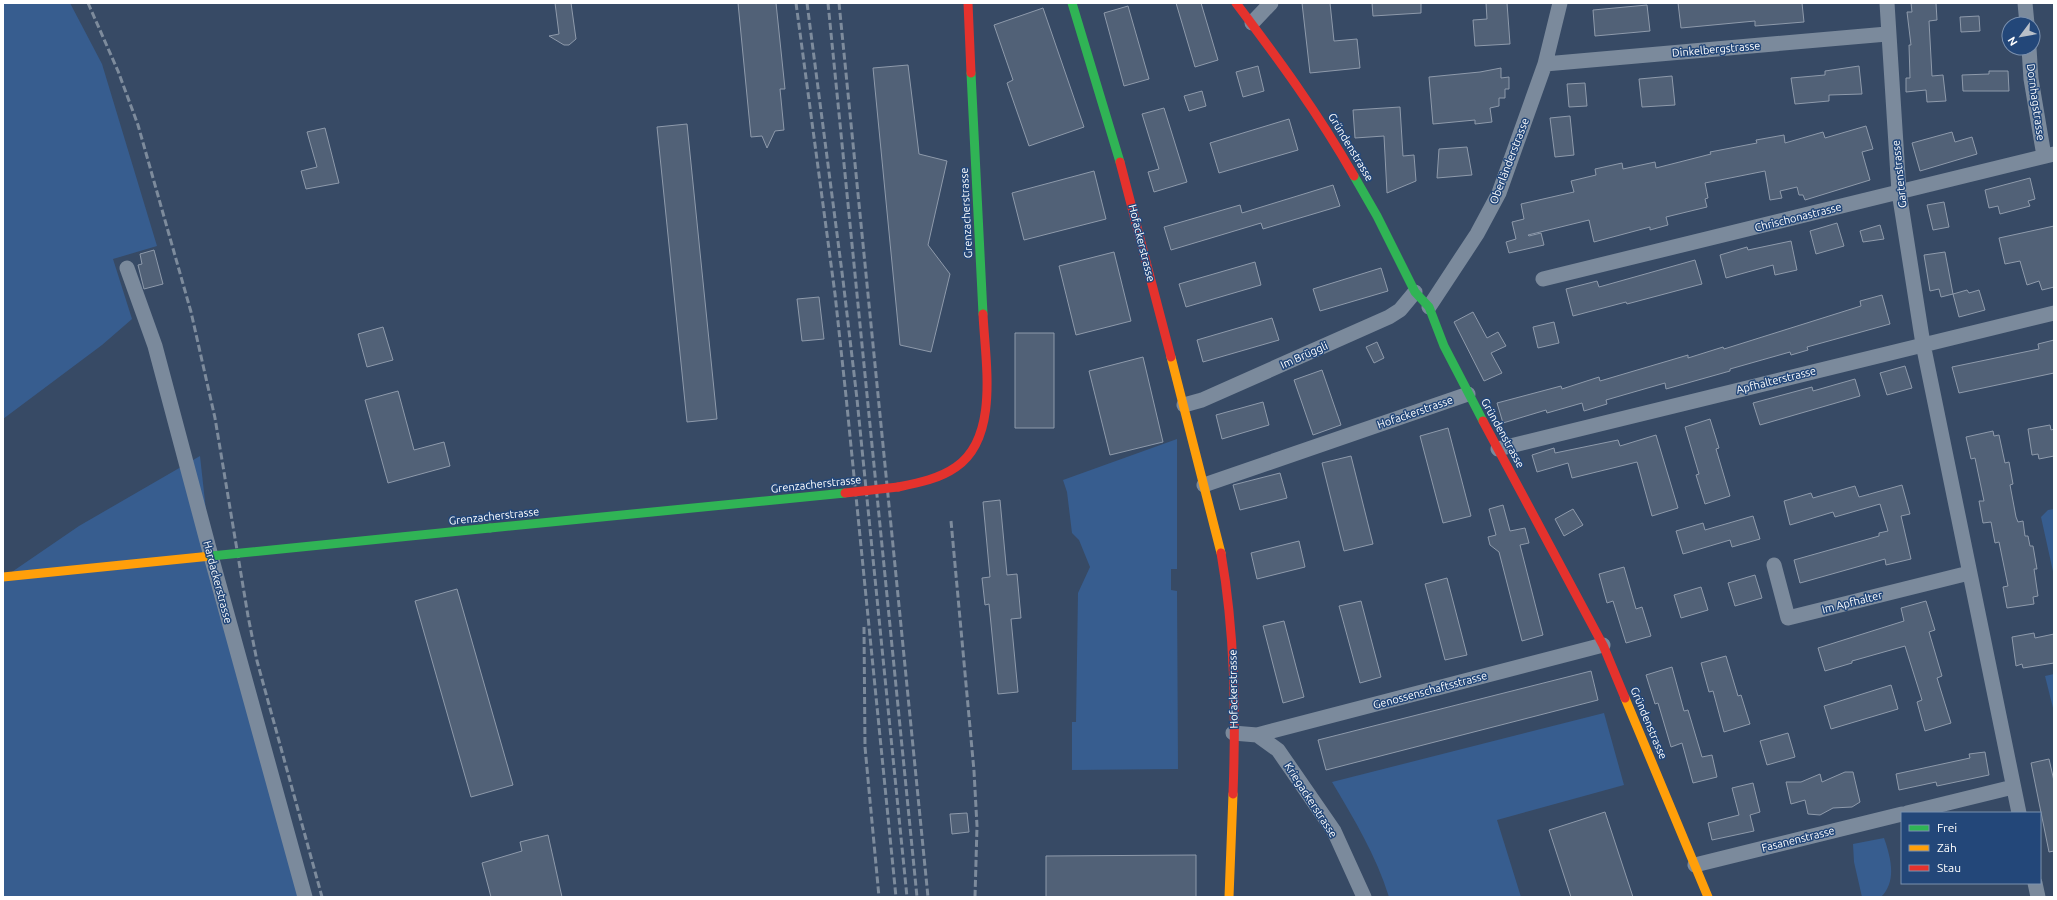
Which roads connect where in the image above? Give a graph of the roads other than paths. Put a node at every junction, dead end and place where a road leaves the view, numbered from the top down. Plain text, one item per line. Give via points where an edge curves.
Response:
1 (1072, 3) edge
2 (1236, 3) edge
3 (1271, 3) edge
4 (1560, 3) edge
5 (1887, 3) edge
6 (2026, 3) edge
7 (969, 7) edge
8 (2027, 16) edge
9 (1252, 22) junction
10 (1888, 34) junction
11 (2030, 56) edge
12 (1545, 64) junction
13 (2049, 155) edge
14 (1899, 192) junction
15 (127, 268) dead end
16 (1543, 279) dead end
17 (1415, 292) junction
18 (1429, 307) junction
19 (2054, 313) edge
20 (1923, 344) junction
21 (1468, 394) junction
22 (1184, 406) junction
23 (1498, 449) junction
24 (1204, 485) junction
25 (210, 556) junction
26 (1774, 565) dead end
27 (1969, 573) junction
28 (3, 577) edge
29 (1603, 644) junction
30 (1233, 733) junction
31 (1257, 734) junction
32 (2013, 787) junction
33 (1911, 812) edge
34 (2019, 812) edge
35 (1901, 814) edge
36 (1695, 865) junction
37 (2035, 884) edge
38 (305, 897) edge
39 (1229, 897) edge
40 (1364, 897) edge
41 (1708, 897) edge
42 (2038, 897) edge

1 - 22 street, Hofackerstrasse via 1130,194
2 - 9 street, Gründenstrasse
3 - 9 street
4 - 12 street, Oberländerstrasse
5 - 10 street, Gartenstrasse
6 - 8 street
7 - 25 street, Grenzacherstrasse, bridge via 987,398 980,437 960,465 924,482 898,487
9 - 17 street, Gründenstrasse via 1326,127 1377,216
10 - 12 street, Dinkelbergstrasse
10 - 14 street, Gartenstrasse
11 - 13 street, Dornhagstrasse via 2031,79
12 - 18 street, Oberländerstrasse via 1499,193 1477,234
13 - 14 street, Chrischonastrasse
14 - 16 street, Chrischonastrasse
14 - 20 street, Gartenstrasse
15 - 25 street, Hardackerstrasse via 153,339
17 - 18 street, Gründenstrasse
17 - 22 street, Im Brüggli via 1400,310 1390,316
18 - 21 street, Gründenstrasse via 1444,346
19 - 20 street, Apfhalterstrasse
20 - 23 street, Apfhalterstrasse
20 - 27 street, Gartenstrasse
21 - 23 street, Gründenstrasse
21 - 24 street, Hofackerstrasse
22 - 24 street, Hofackerstrasse
23 - 29 street, Gründenstrasse
24 - 30 street, Hofackerstrasse via 1219,543 1230,612
25 - 28 street, Grenzacherstrasse
25 - 38 street, Hardackerstrasse
26 - 27 street, Im Apfhalter via 1788,618
27 - 32 street, Gartenstrasse
29 - 31 street, Genossenschaftsstrasse
29 - 36 street, Gründenstrasse
30 - 31 street
30 - 39 street, Hofackerstrasse
31 - 40 street, Kriegackerstrasse via 1278,750 1313,798 1334,831
32 - 33 street
32 - 34 street, Gartenstrasse
35 - 36 street, Fasanenstrasse
36 - 41 street, Gründenstrasse
37 - 42 street

